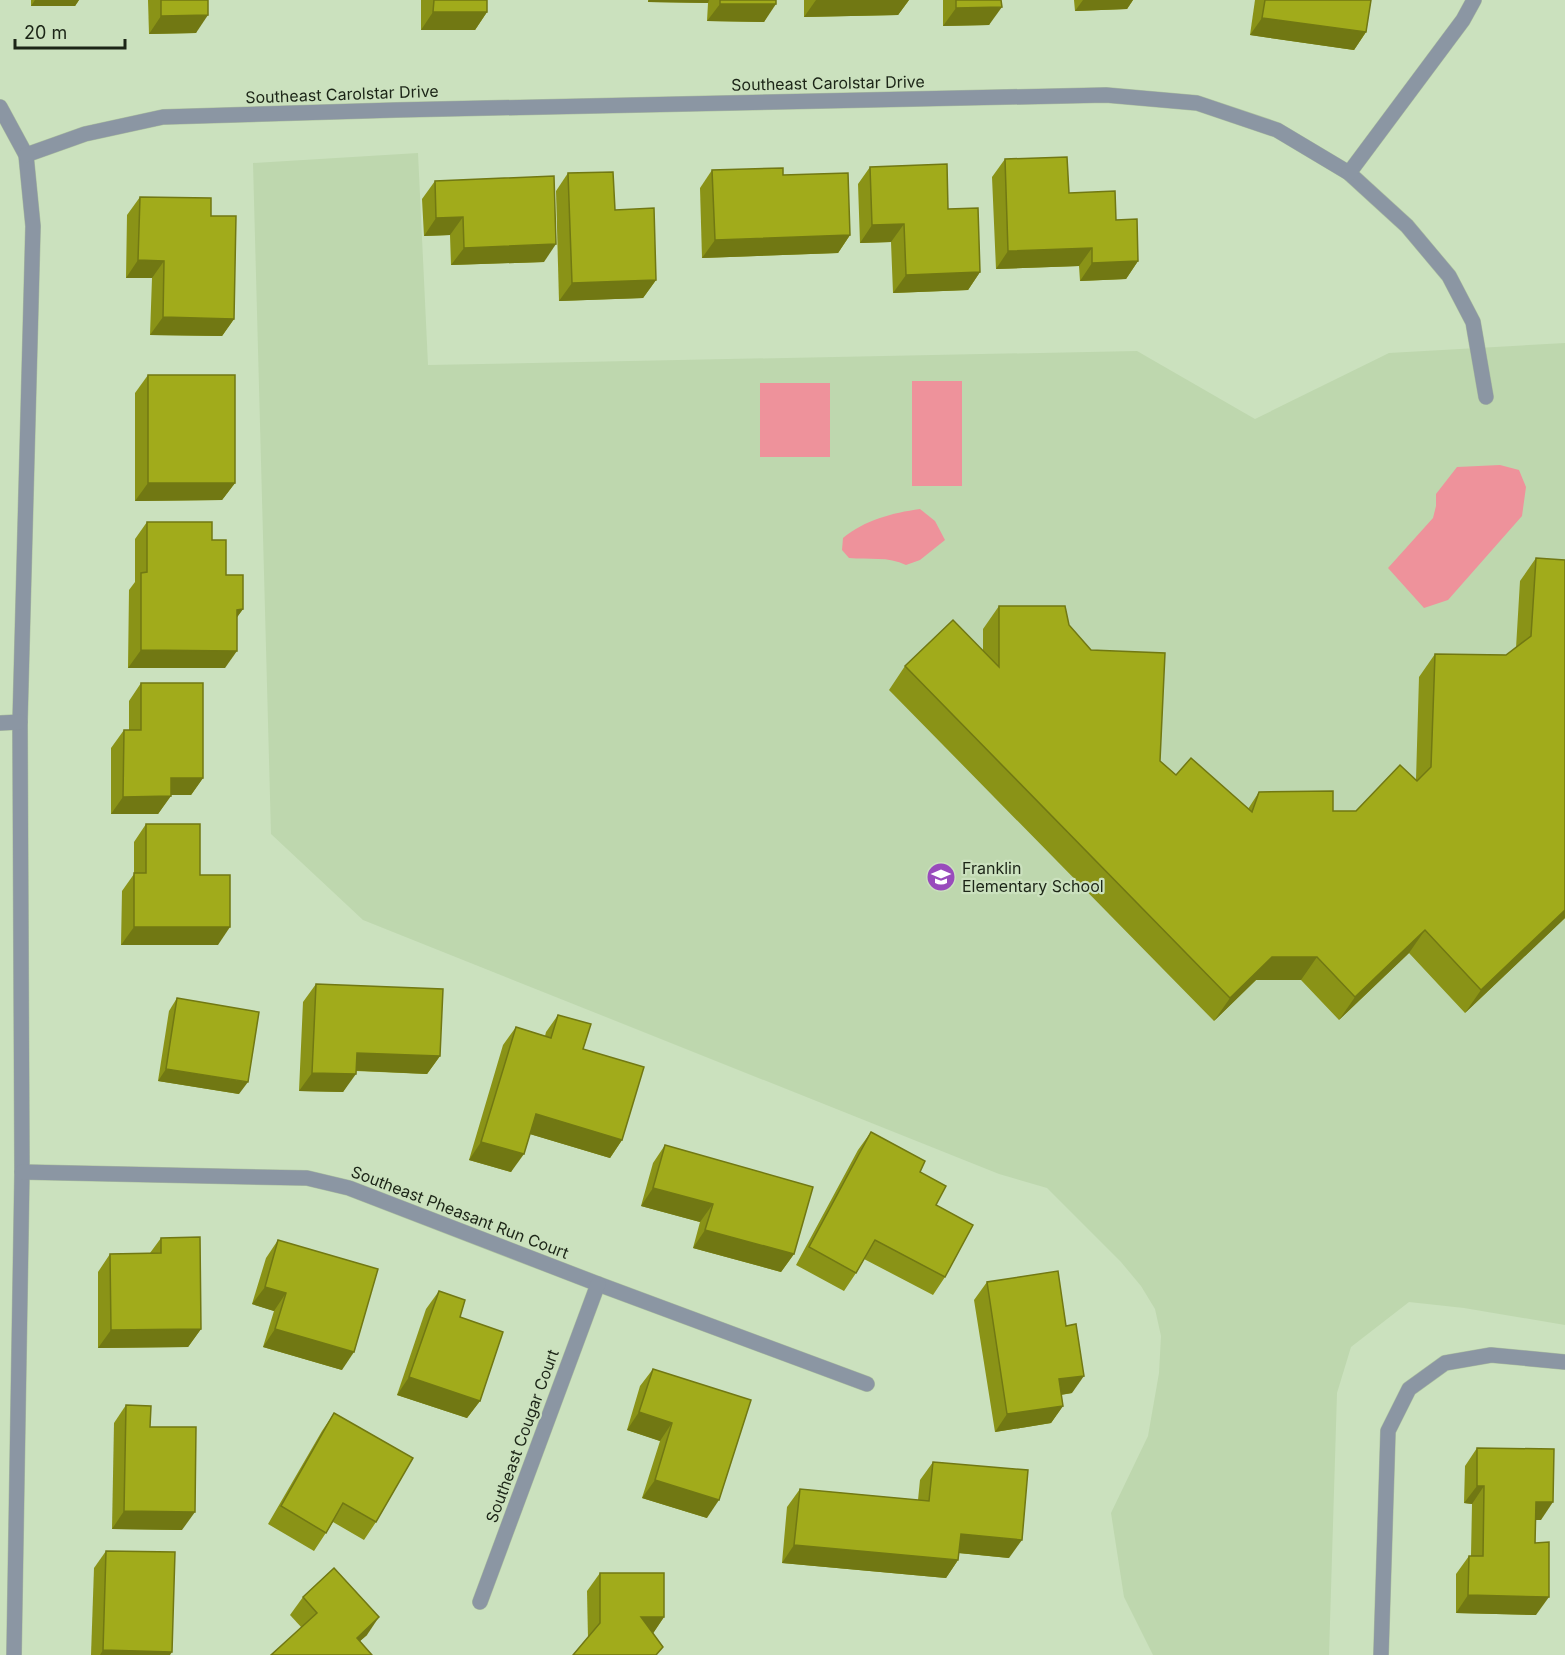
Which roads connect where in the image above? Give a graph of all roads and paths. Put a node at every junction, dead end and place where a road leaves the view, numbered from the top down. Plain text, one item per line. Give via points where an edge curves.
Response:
1 (1474, 0) edge
2 (0, 107) edge
3 (26, 155) junction
4 (1349, 173) junction
5 (1486, 397) dead end
6 (20, 722) junction
7 (0, 723) edge
8 (22, 1172) junction
9 (598, 1284) junction
10 (1565, 1362) edge
11 (867, 1384) dead end
12 (480, 1602) dead end
13 (14, 1655) edge
14 (1381, 1655) edge

1 - 4 street
2 - 3 street
3 - 4 street, Southeast Carolstar Drive via 85,134 162,117 1106,95 1197,104 1277,130
3 - 6 street via 33,226
4 - 5 street, Southeast Carolstar Drive via 1407,226 1449,276 1473,322
6 - 7 street
6 - 8 street
8 - 9 street, Southeast Pheasant Run Court via 307,1178 349,1188
8 - 13 street
9 - 11 street, Southeast Pheasant Run Court
9 - 12 street, Southeast Cougar Court
10 - 14 street via 1491,1355 1445,1363 1409,1389 1388,1431

